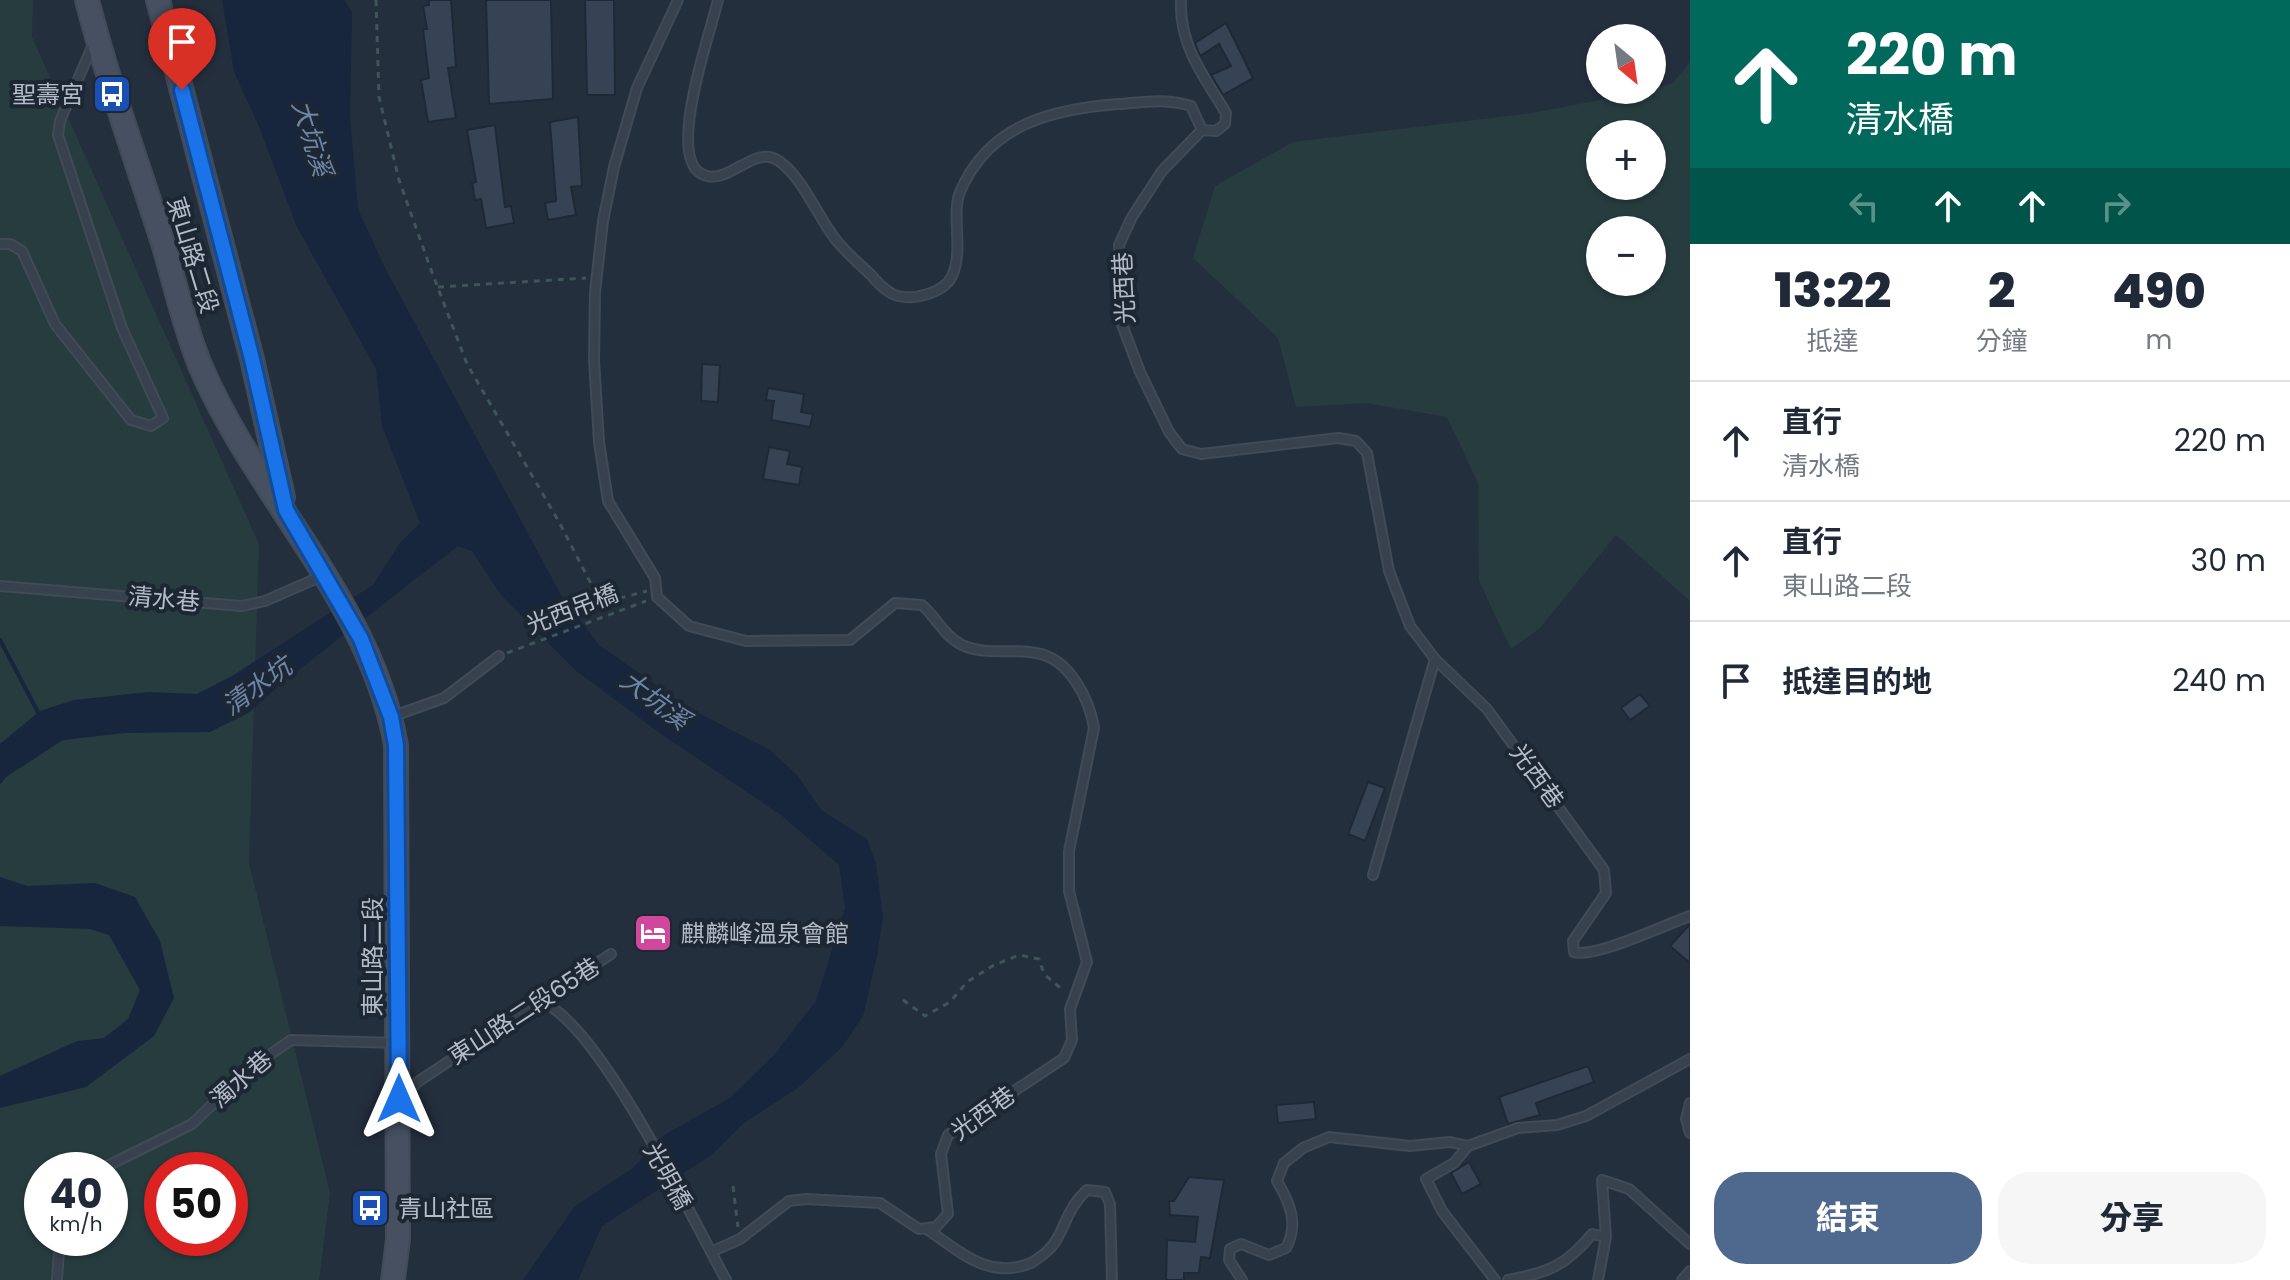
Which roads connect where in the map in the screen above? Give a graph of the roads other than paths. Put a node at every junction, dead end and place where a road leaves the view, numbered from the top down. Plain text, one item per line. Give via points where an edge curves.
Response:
1 (87, 0) edge
2 (158, 0) edge
3 (678, 0) edge
4 (718, 0) edge
5 (1181, 0) edge
6 (96, 37) junction
7 (1202, 130) junction
8 (0, 244) edge
9 (286, 510) junction
10 (328, 582) junction
11 (0, 586) edge
12 (499, 656) road end
13 (1435, 659) junction
14 (391, 717) junction
15 (1373, 875) dead end
16 (1690, 916) edge
17 (611, 954) dead end
18 (526, 1008) junction
19 (398, 1043) junction
20 (1690, 1059) edge
21 (399, 1099) junction
22 (1690, 1103) edge
23 (1690, 1133) edge
24 (1468, 1146) junction
25 (128, 1156) edge
26 (928, 1230) junction
27 (1606, 1237) junction
28 (1690, 1244) edge
29 (711, 1252) junction
30 (59, 1256) edge
31 (1690, 1271) edge
32 (57, 1280) edge
33 (393, 1280) edge
34 (726, 1280) edge
35 (1112, 1280) edge
36 (1242, 1280) edge
37 (1495, 1280) edge
38 (1508, 1280) edge
39 (1598, 1280) edge
40 (1682, 1280) edge

1 - 6 main road, 東山路二段
2 - 9 main road, 東山路二段
3 - 26 lane, 光西巷 via 637,88 614,167 597,277 594,360 608,501 655,578 656,593 689,626 746,641 850,640 895,603 911,602 922,605 959,643 999,654 1034,652 1057,661 1091,711 1094,728 1069,851 1069,891 1087,962 1070,1009 1072,1040 1064,1058 948,1135 941,1154 948,1214
4 - 7 lane via 687,124 692,167 716,177 761,157 776,159 836,241 883,288 899,296 938,290 952,277 958,196 972,169 997,141 1043,114 1171,99 1191,106
5 - 7 lane via 1182,33 1226,113 1225,124 1216,131
6 - 8 lane via 58,135 122,328 163,418 151,426 131,420 55,324 22,251
6 - 9 main road, 東山路二段 via 199,364
7 - 13 lane, 光西巷 via 1162,171 1119,245 1121,322 1140,372 1182,449 1201,454 1338,438 1356,441 1367,453 1389,571 1410,626
9 - 10 main road, 東山路二段
10 - 11 lane, 清水巷 via 242,606
10 - 14 main road, 東山路二段 via 361,639
12 - 14 lane via 444,698
13 - 15 lane
13 - 16 lane, 光西巷 via 1487,709 1604,870 1606,893 1573,941 1574,952
14 - 19 main road, 東山路二段 via 396,745
17 - 18 lane, 東山路二段65巷
18 - 21 lane, 東山路二段65巷
18 - 29 lane, 光明橋 via 548,1005 575,1024 638,1120
19 - 21 main road, 東山路二段
19 - 25 lane, 濁水巷 via 291,1040 248,1070 192,1124
20 - 24 lane via 1586,1116 1518,1128
21 - 33 main road, 東山路二段
22 - 23 lane
24 - 36 lane via 1329,1137 1303,1148 1284,1163 1277,1181 1290,1203 1294,1233 1286,1248 1269,1255 1241,1244 1230,1249 1229,1260
24 - 37 lane via 1454,1163 1426,1179 1442,1211
26 - 29 lane via 880,1203 806,1199 789,1201 740,1239
26 - 35 lane via 980,1265 1013,1272 1043,1256 1087,1190 1105,1192 1110,1204
27 - 28 lane via 1602,1180 1629,1189
27 - 38 lane via 1592,1234 1550,1272
27 - 39 lane
29 - 34 lane
30 - 32 lane
31 - 40 lane

